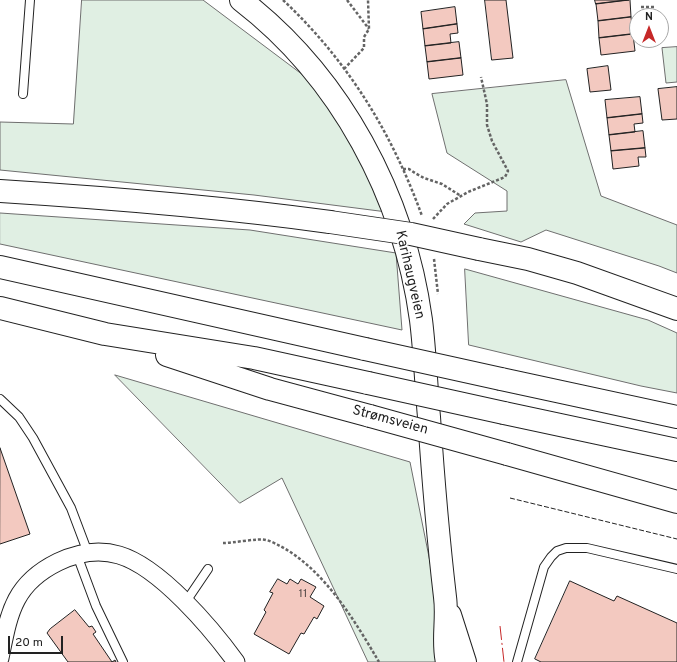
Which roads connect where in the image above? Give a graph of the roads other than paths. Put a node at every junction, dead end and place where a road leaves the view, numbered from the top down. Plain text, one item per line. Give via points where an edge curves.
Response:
1 (30, 0) edge
2 (241, 0) edge
3 (23, 94) dead end
4 (0, 191) edge
5 (0, 267) edge
6 (0, 308) edge
7 (677, 309) edge
8 (105, 334) junction
9 (0, 399) edge
10 (677, 417) edge
11 (677, 450) edge
12 (677, 502) edge
13 (82, 554) junction
14 (208, 568) dead end
15 (677, 569) edge
16 (185, 602) junction
17 (446, 603) junction
18 (0, 658) edge
19 (124, 662) edge
20 (236, 662) edge
21 (446, 662) edge
22 (464, 662) edge
23 (518, 662) edge

1 - 3 lane
2 - 17 main road, Karihaugveien via 278,31 327,87 370,156 393,209 406,251 421,319 438,535
4 - 7 main road, bridge via 162,202 411,234 528,259 577,273
5 - 10 main road, bridge
6 - 8 main road
8 - 11 main road, bridge via 254,358
8 - 12 main road, Strømsveien, bridge via 270,389
9 - 13 lane via 19,417 34,438 71,508
13 - 16 street via 110,553 125,557 160,580
13 - 18 street via 44,569 21,591 6,626
13 - 19 lane via 96,606
14 - 16 lane
15 - 23 lane via 587,548 566,548 557,551 544,567
16 - 20 street via 221,641
17 - 21 main road, Karihaugveien
17 - 22 main road, Karihaugveien

